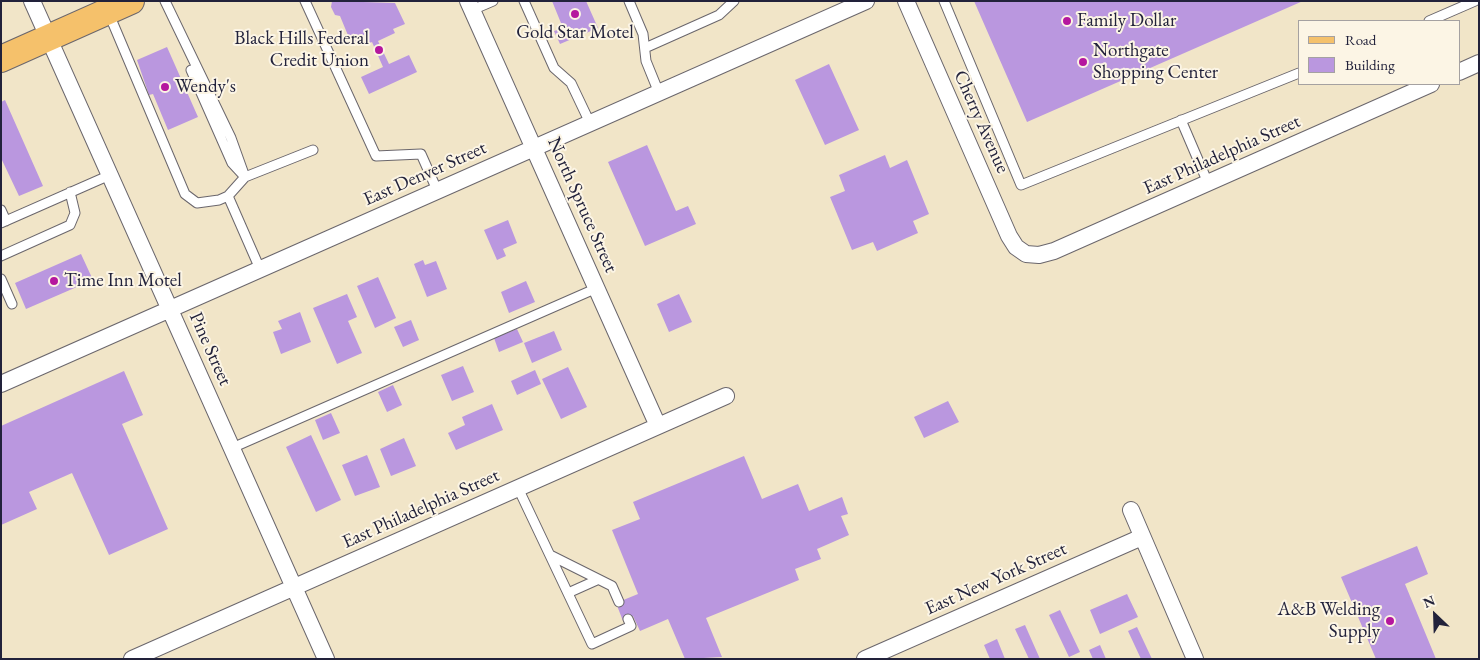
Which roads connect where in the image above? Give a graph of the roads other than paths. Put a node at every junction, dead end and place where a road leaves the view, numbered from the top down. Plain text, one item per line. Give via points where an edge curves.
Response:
1 (32, 1) edge
2 (165, 1) edge
3 (304, 1) edge
4 (493, 1) edge
5 (524, 1) edge
6 (629, 1) edge
7 (734, 1) edge
8 (866, 1) edge
9 (906, 1) edge
10 (944, 1) edge
11 (1475, 1) edge
12 (470, 6) edge
13 (110, 7) edge
14 (1431, 20) edge
15 (48, 38) junction
16 (645, 48) junction
17 (1, 59) edge
18 (1479, 63) edge
19 (1298, 72) edge
20 (1460, 72) edge
21 (1422, 86) edge
22 (659, 92) junction
23 (1182, 120) junction
24 (590, 123) junction
25 (535, 147) junction
26 (313, 150) dead end
27 (110, 174) junction
28 (245, 177) junction
29 (1208, 183) junction
30 (437, 190) junction
31 (70, 192) junction
32 (228, 196) junction
33 (1, 210) edge
34 (4, 222) edge
35 (1026, 254) joint
36 (1, 256) edge
37 (260, 269) junction
38 (1, 279) edge
39 (597, 288) junction
40 (12, 304) dead end
41 (170, 309) junction
42 (1, 384) edge
43 (726, 396) dead end
44 (658, 426) junction
45 (232, 448) junction
46 (518, 488) junction
47 (1131, 510) dead end
48 (1142, 537) junction
49 (550, 554) junction
50 (597, 580) junction
51 (294, 587) junction
52 (568, 593) junction
53 (620, 602) dead end
54 (628, 619) dead end
55 (132, 659) edge
56 (326, 659) edge
57 (865, 659) edge
58 (1195, 659) edge

1 - 15 street, Pine Street
2 - 28 lane via 231,138
3 - 30 lane via 376,156 421,154
4 - 12 lane
5 - 24 lane via 554,68 571,83
6 - 16 lane via 643,34
7 - 16 lane via 719,15
8 - 22 street, East Denver Street
9 - 35 street, Cherry Avenue via 1009,236
10 - 23 lane via 1021,185
11 - 14 lane
12 - 25 street, North Spruce Street
13 - 15 main road
13 - 32 lane via 185,194 197,203
15 - 17 main road
15 - 27 street, Pine Street
16 - 22 lane via 646,61
18 - 20 street
19 - 23 lane
21 - 29 street, East Philadelphia Street
22 - 24 street, East Denver Street
23 - 29 lane
24 - 25 street, East Denver Street
25 - 30 street, East Denver Street
25 - 39 street, North Spruce Street
26 - 28 lane
27 - 31 lane
27 - 41 street, Pine Street
28 - 32 lane
29 - 35 street, East Philadelphia Street via 1054,251
30 - 37 street, East Denver Street
31 - 34 lane
31 - 36 lane via 75,213 70,225
32 - 37 lane
33 - 34 lane
37 - 41 street, East Denver Street
38 - 40 lane
39 - 44 street, North Spruce Street
39 - 45 lane
41 - 42 street, East Denver Street
41 - 45 street, Pine Street
43 - 44 street, East Philadelphia Street
44 - 46 street, East Philadelphia Street
45 - 51 street, Pine Street
46 - 49 lane
46 - 51 street, East Philadelphia Street
47 - 48 street
48 - 57 street, East New York Street
48 - 58 street
49 - 50 lane
49 - 52 lane
50 - 52 lane
50 - 53 lane via 612,586
51 - 55 street, East Philadelphia Street
51 - 56 street, Pine Street
52 - 54 lane via 592,644 631,626

